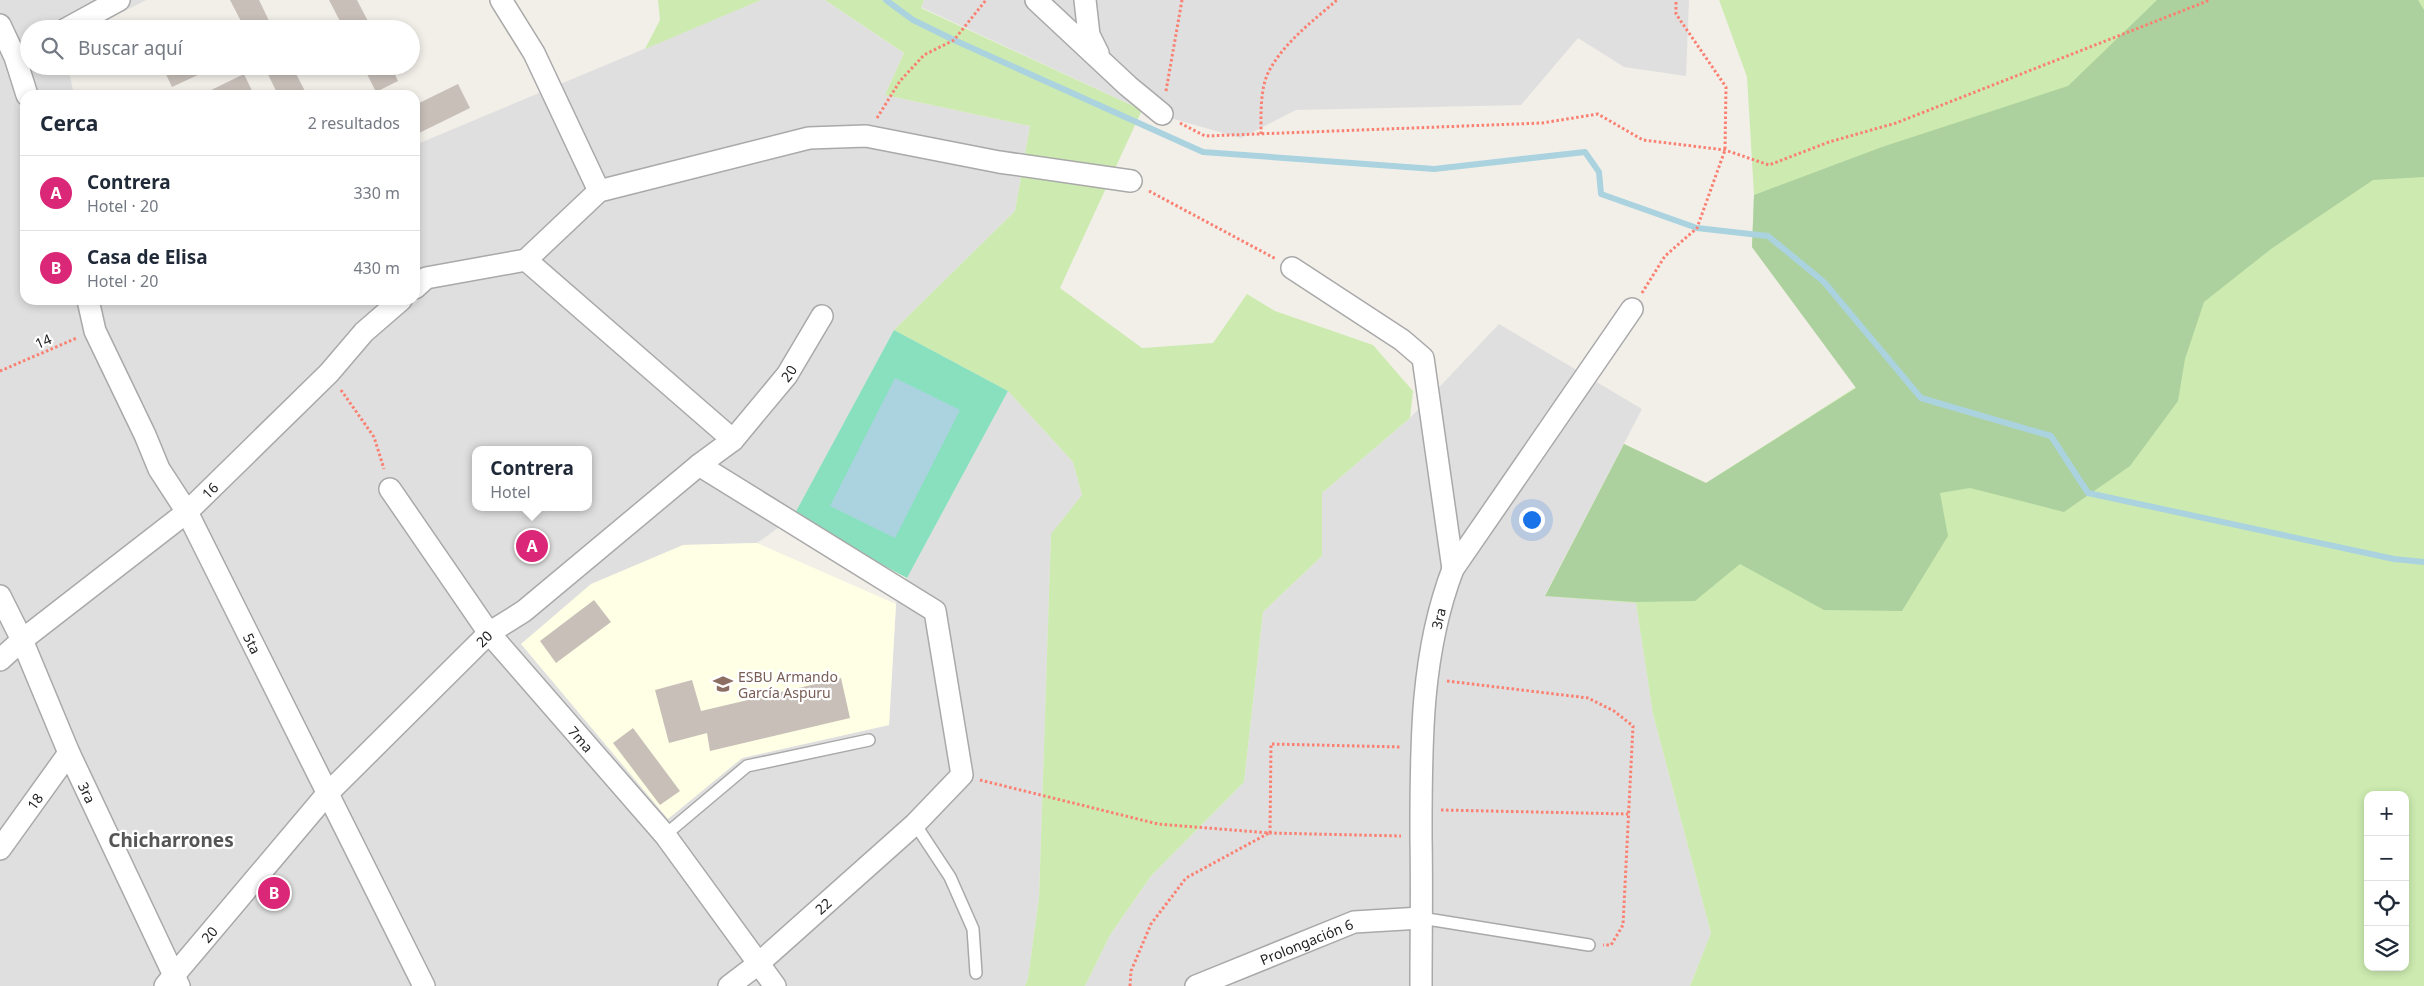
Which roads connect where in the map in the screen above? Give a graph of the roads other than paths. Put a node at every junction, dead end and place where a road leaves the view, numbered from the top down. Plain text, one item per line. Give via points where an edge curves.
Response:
1 (119, 0) edge
2 (501, 0) edge
3 (1036, 0) edge
4 (1085, 0) edge
5 (82, 20) edge
6 (0, 25) edge
7 (14, 57) edge
8 (1102, 60) junction
9 (20, 75) edge
10 (20, 75) edge
11 (25, 90) edge
12 (1162, 114) road end
13 (1131, 181) road end
14 (599, 192) junction
15 (526, 260) junction
16 (1292, 268) road end
17 (420, 283) edge
18 (89, 305) edge
19 (395, 305) edge
20 (1632, 308) road end
21 (822, 316) dead end
22 (733, 440) junction
23 (699, 465) junction
24 (390, 488) road end
25 (186, 512) junction
26 (1453, 569) junction
27 (0, 596) edge
28 (489, 634) junction
29 (22, 640) junction
30 (0, 660) edge
31 (869, 740) dead end
32 (69, 753) junction
33 (327, 794) junction
34 (915, 824) junction
35 (665, 835) junction
36 (0, 850) edge
37 (1420, 918) junction
38 (1589, 946) road end
39 (758, 964) junction
40 (976, 973) dead end
41 (173, 982) edge
42 (424, 986) edge
43 (729, 986) edge
44 (775, 986) edge
45 (1196, 986) edge
46 (1420, 986) edge

1 - 5 street
2 - 14 street via 534,53
3 - 8 street
4 - 8 street via 1089,35
6 - 7 street
7 - 9 street
8 - 12 street
10 - 11 street
13 - 14 street via 999,162 866,136 810,138
14 - 15 street
15 - 17 street via 426,278
15 - 22 street
16 - 26 street via 1402,340 1423,358
18 - 25 street, 5ta via 95,331 159,470
19 - 25 street, 16 via 364,332 329,373
20 - 26 street, 3ra
21 - 22 street, 20 via 787,375
22 - 23 street, 20
23 - 28 street, 20 via 524,611
23 - 34 street, 22 via 935,611 962,775
24 - 28 street, 7ma
25 - 29 street, 16
25 - 33 street, 5ta
26 - 37 street, 3ra via 1442,599 1427,679 1421,748
27 - 29 street, 3ra
28 - 33 street, 20
28 - 35 street, 7ma
29 - 30 street, 16
29 - 32 street, 3ra
31 - 35 lane via 747,766
32 - 36 street, 18
32 - 41 street, 3ra
33 - 41 street, 20
33 - 42 street, 5ta
34 - 39 street, 22
34 - 40 lane via 950,877 973,930
35 - 39 street, 7ma
37 - 38 lane
37 - 45 street, Prolongación 6 via 1354,922
37 - 46 street, 3ra
39 - 43 street, 22
39 - 44 street, 7ma

